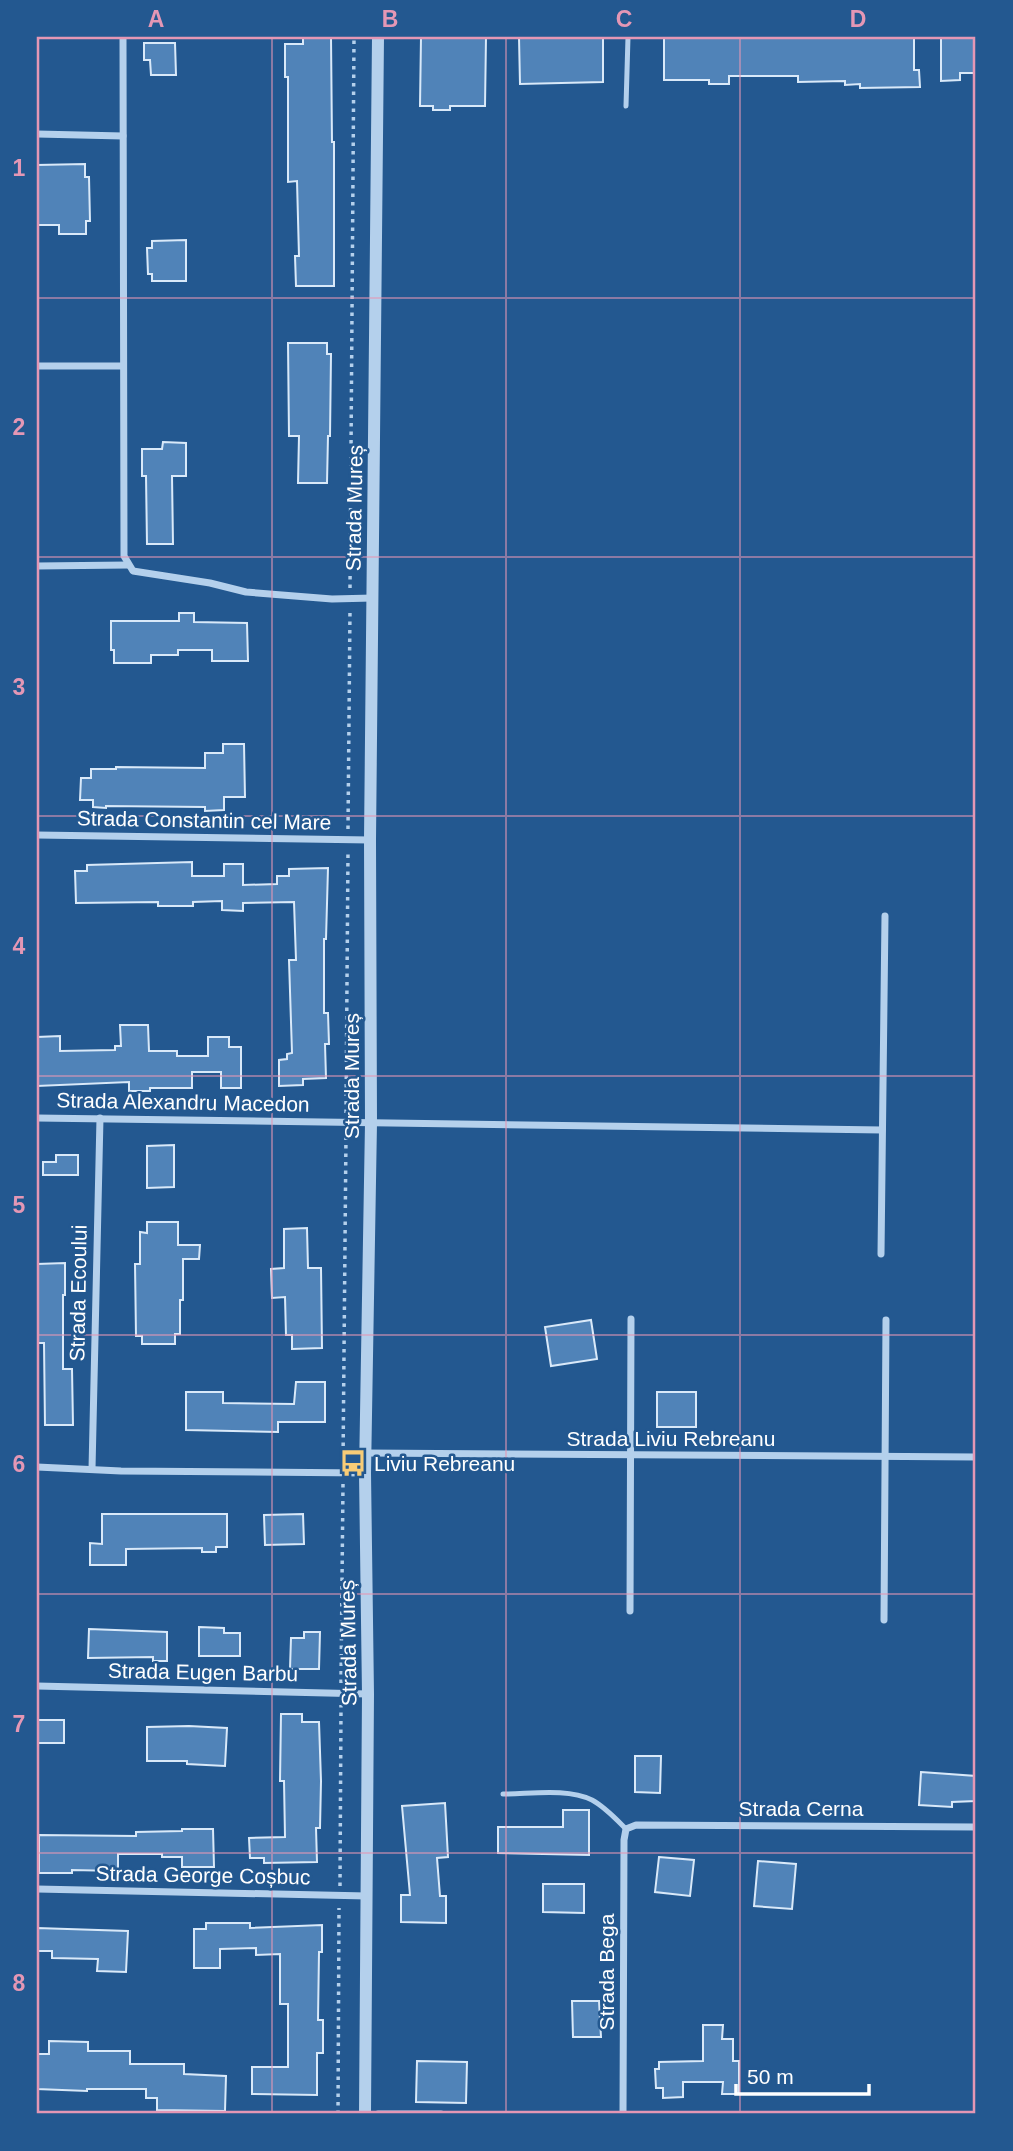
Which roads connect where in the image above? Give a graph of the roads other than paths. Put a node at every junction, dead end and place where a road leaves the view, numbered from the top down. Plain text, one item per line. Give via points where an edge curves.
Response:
1 (123, 37) edge
2 (378, 37) edge
3 (628, 37) edge
4 (626, 106) dead end
5 (37, 134) edge
6 (123, 136) junction
7 (37, 366) edge
8 (122, 366) junction
9 (128, 565) junction
10 (37, 566) edge
11 (373, 598) junction
12 (37, 835) edge
13 (370, 840) junction
14 (885, 916) dead end
15 (37, 1118) edge
16 (100, 1118) junction
17 (371, 1123) junction
18 (883, 1130) junction
19 (881, 1254) dead end
20 (631, 1319) dead end
21 (886, 1320) dead end
22 (366, 1453) junction
23 (631, 1455) junction
24 (885, 1457) junction
25 (976, 1457) edge
26 (37, 1467) edge
27 (92, 1469) junction
28 (365, 1473) junction
29 (630, 1611) dead end
30 (884, 1620) dead end
31 (37, 1686) edge
32 (369, 1694) junction
33 (503, 1794) dead end
34 (976, 1827) edge
35 (626, 1829) junction
36 (37, 1889) edge
37 (368, 1896) junction
38 (365, 2114) edge
39 (378, 2114) edge
40 (441, 2114) edge
41 (624, 2114) edge

1 - 6 street
2 - 11 street, Strada Mureș
3 - 4 lane
5 - 6 street
6 - 8 street
7 - 8 street
8 - 9 street via 124,556
9 - 10 street
9 - 11 street via 133,571 246,592
11 - 13 street, Strada Mureș
12 - 13 street, Strada Constantin cel Mare
13 - 17 street, Strada Mureș
14 - 18 street
15 - 16 street, Strada Alexandru Macedon
16 - 17 street, Strada Alexandru Macedon
16 - 27 street, Strada Ecoului
17 - 18 street, Strada Alexandru Macedon
17 - 22 street, Strada Mureș
18 - 19 street
20 - 23 street
21 - 24 street
22 - 23 street, Strada Liviu Rebreanu
22 - 28 street, Strada Mureș
23 - 24 street, Strada Liviu Rebreanu
23 - 29 street
24 - 25 street, Strada Liviu Rebreanu
24 - 30 street
26 - 27 street
27 - 28 street
28 - 32 street, Strada Mureș
31 - 32 street, Strada Eugen Barbu
32 - 37 street, Strada Mureș
33 - 35 lane via 582,1796
34 - 35 street, Strada Cerna via 636,1825
35 - 41 street, Strada Bega
36 - 37 street, Strada George Coșbuc
37 - 38 street, Strada Mureș
39 - 40 street

